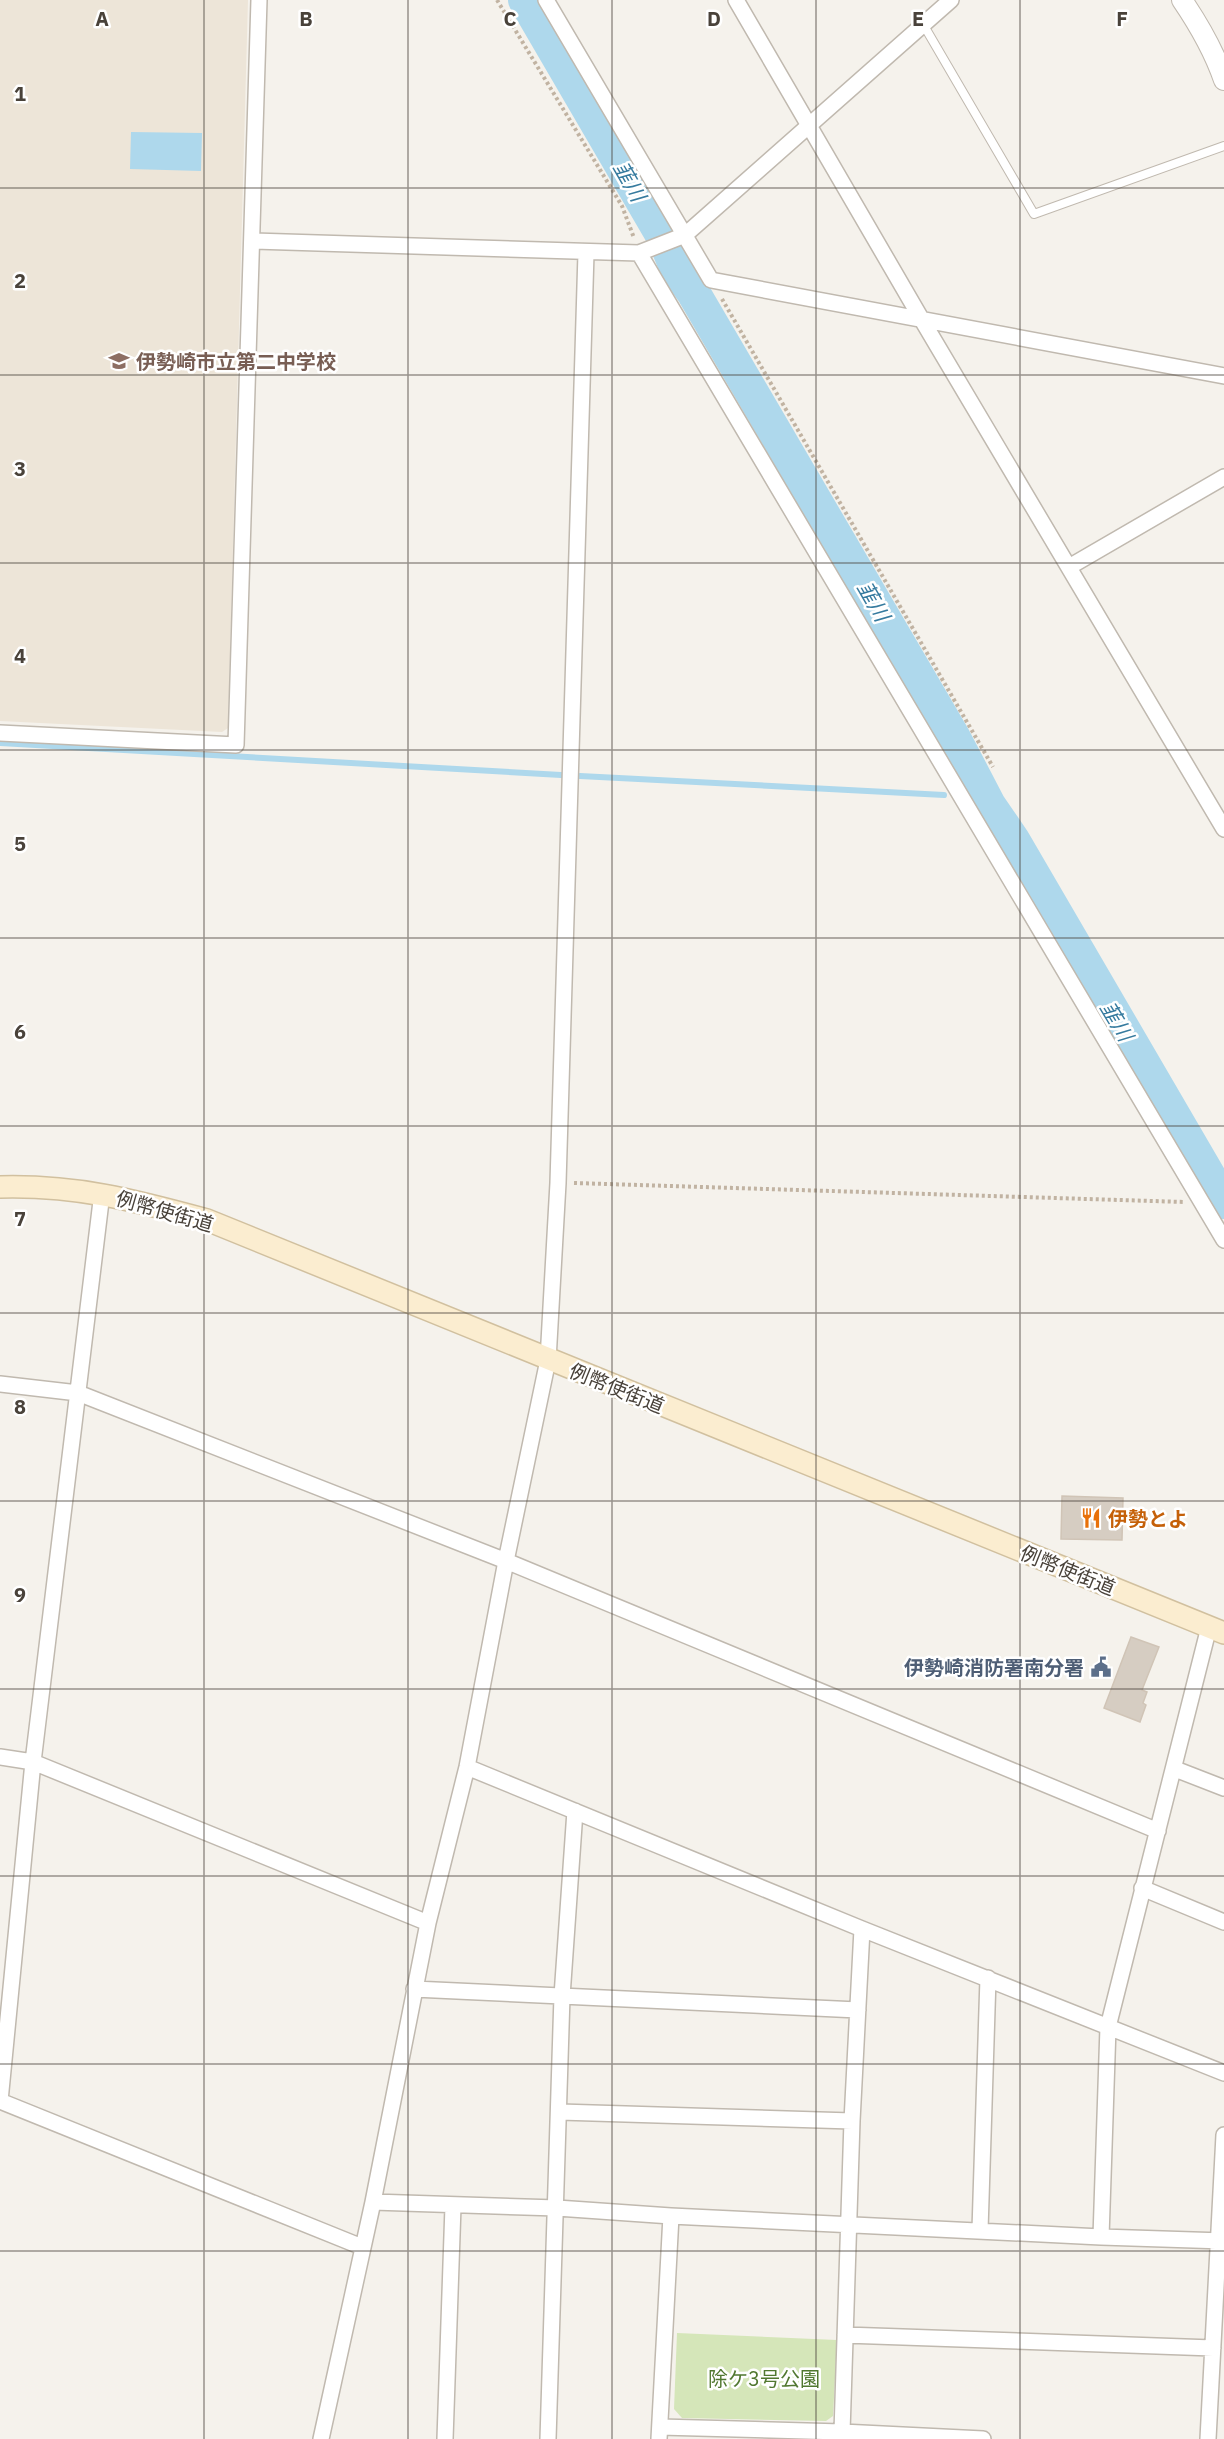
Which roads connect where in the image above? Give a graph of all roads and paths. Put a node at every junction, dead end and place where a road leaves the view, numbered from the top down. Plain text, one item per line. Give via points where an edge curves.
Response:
1 (259, 0) edge
2 (497, 0) edge
3 (546, 0) edge
4 (736, 0) edge
5 (1182, 0) edge
6 (944, 2) edge
7 (923, 24) junction
8 (1221, 57) edge
9 (1224, 80) edge
10 (809, 125) junction
11 (1224, 146) edge
12 (680, 237) junction
13 (253, 241) junction
14 (642, 251) junction
15 (586, 253) junction
16 (711, 280) junction
17 (922, 320) junction
18 (1224, 376) edge
19 (1224, 477) edge
20 (1069, 567) junction
21 (0, 733) edge
22 (993, 767) dead end
23 (1224, 829) edge
24 (558, 1183) junction
25 (0, 1187) edge
26 (102, 1193) junction
27 (1202, 1203) junction
28 (1224, 1240) edge
29 (548, 1360) junction
30 (0, 1384) edge
31 (78, 1393) junction
32 (506, 1561) junction
33 (1216, 1630) edge
34 (0, 1757) edge
35 (33, 1762) junction
36 (467, 1767) junction
37 (1174, 1769) junction
38 (1224, 1788) edge
39 (575, 1811) junction
40 (1158, 1831) junction
41 (1142, 1888) junction
42 (1224, 1922) edge
43 (428, 1923) junction
44 (861, 1929) junction
45 (988, 1978) junction
46 (414, 1989) junction
47 (562, 1996) junction
48 (858, 2010) junction
49 (1108, 2027) junction
50 (1224, 2073) edge
51 (0, 2101) edge
52 (560, 2112) junction
53 (852, 2121) junction
54 (1224, 2135) edge
55 (373, 2202) junction
56 (453, 2206) junction
57 (557, 2208) junction
58 (671, 2216) junction
59 (848, 2224) junction
60 (980, 2230) junction
61 (1101, 2237) junction
62 (1221, 2240) edge
63 (362, 2247) junction
64 (845, 2335) junction
65 (1213, 2348) junction
66 (842, 2432) junction
67 (659, 2433) edge
68 (321, 2439) edge
69 (445, 2439) edge
70 (548, 2439) edge
71 (983, 2439) edge
72 (1208, 2439) edge

1 - 13 street
2 - 14 path via 622,206
3 - 12 street
4 - 10 street
5 - 8 street
6 - 7 street
7 - 10 street
7 - 11 lane via 1034,214
8 - 9 street
10 - 12 street
10 - 17 street
12 - 14 street
12 - 16 street
13 - 15 street
13 - 21 street via 236,745
14 - 15 street
14 - 27 street
15 - 24 street
16 - 17 street
16 - 22 path
17 - 18 street
17 - 20 street
19 - 20 street
20 - 23 street
24 - 27 path
24 - 29 street
25 - 26 main road, 例幣使街道
26 - 29 main road, 例幣使街道 via 207,1220
26 - 31 street
27 - 28 street
29 - 32 street
29 - 33 main road, 例幣使街道
30 - 31 street
31 - 32 street
31 - 35 street
32 - 36 street
32 - 40 street
33 - 37 street
34 - 35 street
35 - 43 street
35 - 51 street
36 - 39 street
36 - 43 street
37 - 38 street
37 - 40 street
39 - 44 street
39 - 47 street
40 - 41 street
41 - 42 street
41 - 49 street
43 - 46 street
44 - 45 street
44 - 48 street
45 - 49 street
45 - 60 street
46 - 47 street
46 - 55 street
47 - 48 street
47 - 52 street
48 - 53 street
49 - 50 street
49 - 61 street
51 - 63 street
52 - 53 street
52 - 57 street
53 - 59 street
54 - 62 street
55 - 56 street
55 - 63 street
56 - 57 street
56 - 69 street
57 - 58 street
57 - 70 street
58 - 59 street
58 - 67 street
59 - 60 street
59 - 64 street
60 - 61 street
61 - 62 street
62 - 65 street
63 - 68 street
64 - 65 street
64 - 66 street
65 - 72 street
66 - 67 street
66 - 71 street

